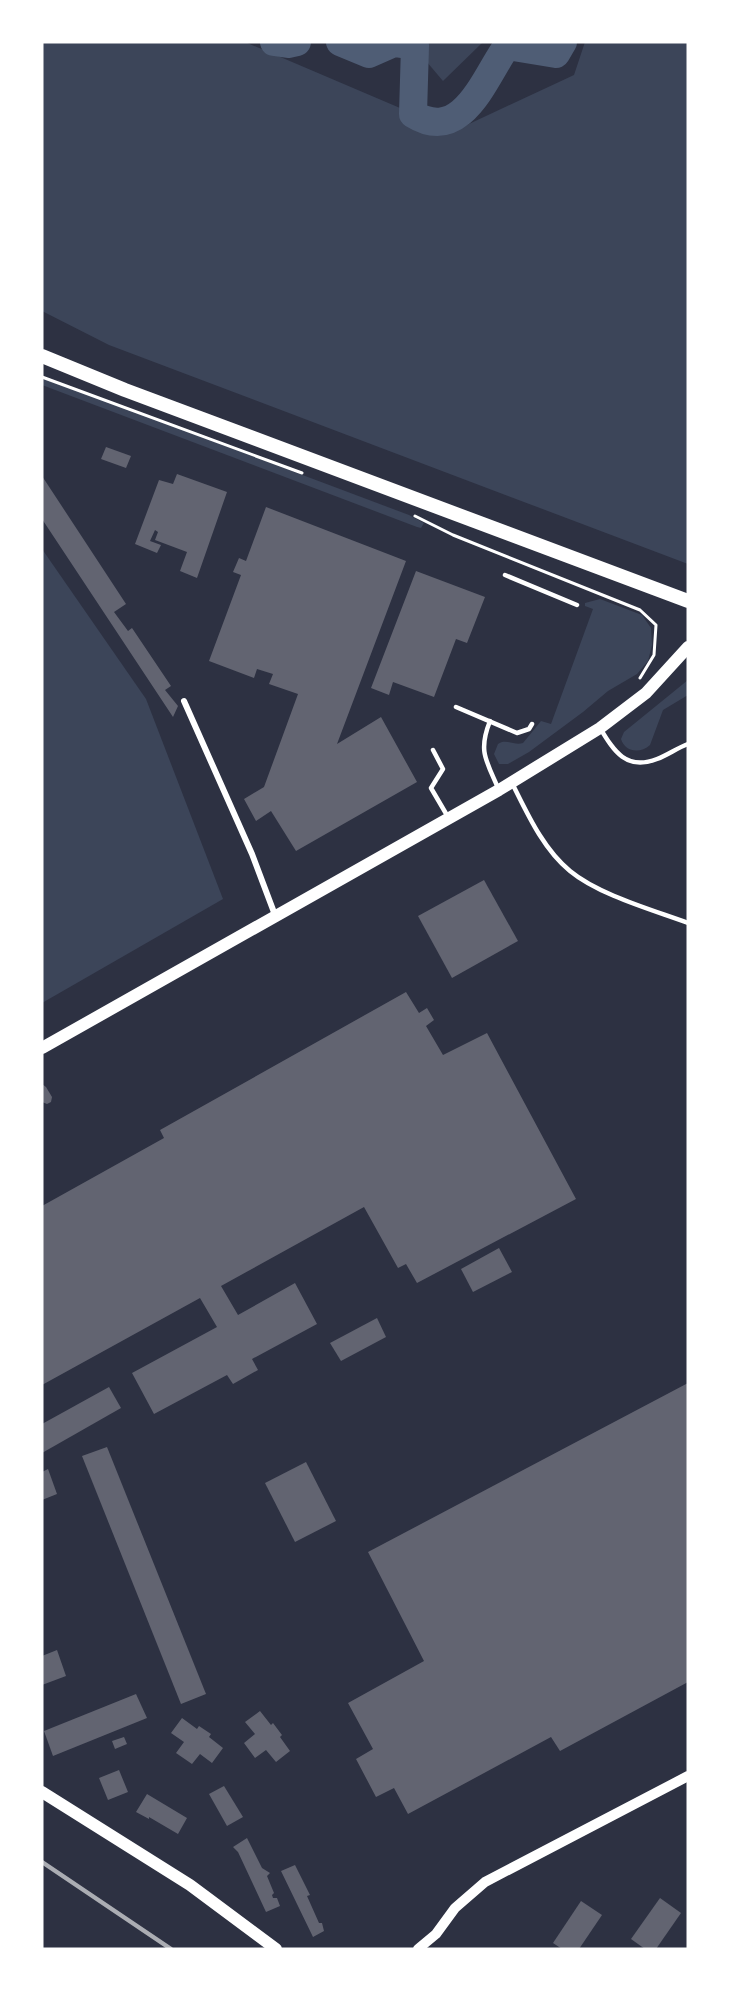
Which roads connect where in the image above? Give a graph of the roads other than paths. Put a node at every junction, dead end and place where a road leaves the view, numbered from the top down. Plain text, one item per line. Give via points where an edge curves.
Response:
1 (42, 356) edge
2 (42, 362) edge
3 (125, 390) junction
4 (505, 575) dead end
5 (688, 602) edge
6 (577, 605) dead end
7 (688, 646) edge
8 (184, 701) dead end
9 (456, 707) dead end
10 (490, 721) junction
11 (532, 724) dead end
12 (600, 728) junction
13 (688, 744) edge
14 (433, 750) dead end
15 (512, 783) junction
16 (499, 790) junction
17 (449, 819) junction
18 (275, 915) junction
19 (688, 923) edge
20 (42, 1048) edge
21 (688, 1776) edge
22 (42, 1792) edge
23 (436, 1934) junction
24 (276, 1949) edge
25 (418, 1949) edge
26 (429, 1949) edge

1 - 3 main road
2 - 3 main road
3 - 5 main road
4 - 6 lane
7 - 12 main road via 640,698
8 - 18 street
9 - 10 lane
10 - 11 lane via 517,733
10 - 16 lane via 483,744
12 - 13 lane via 615,752 635,761 657,759
12 - 15 main road
14 - 17 lane via 443,769 431,788
15 - 16 main road
15 - 19 lane via 540,836 570,872 616,896
16 - 17 main road
17 - 18 main road
18 - 20 main road
21 - 23 street via 485,1882 455,1908
22 - 24 main road via 190,1885
23 - 25 street
23 - 26 street

